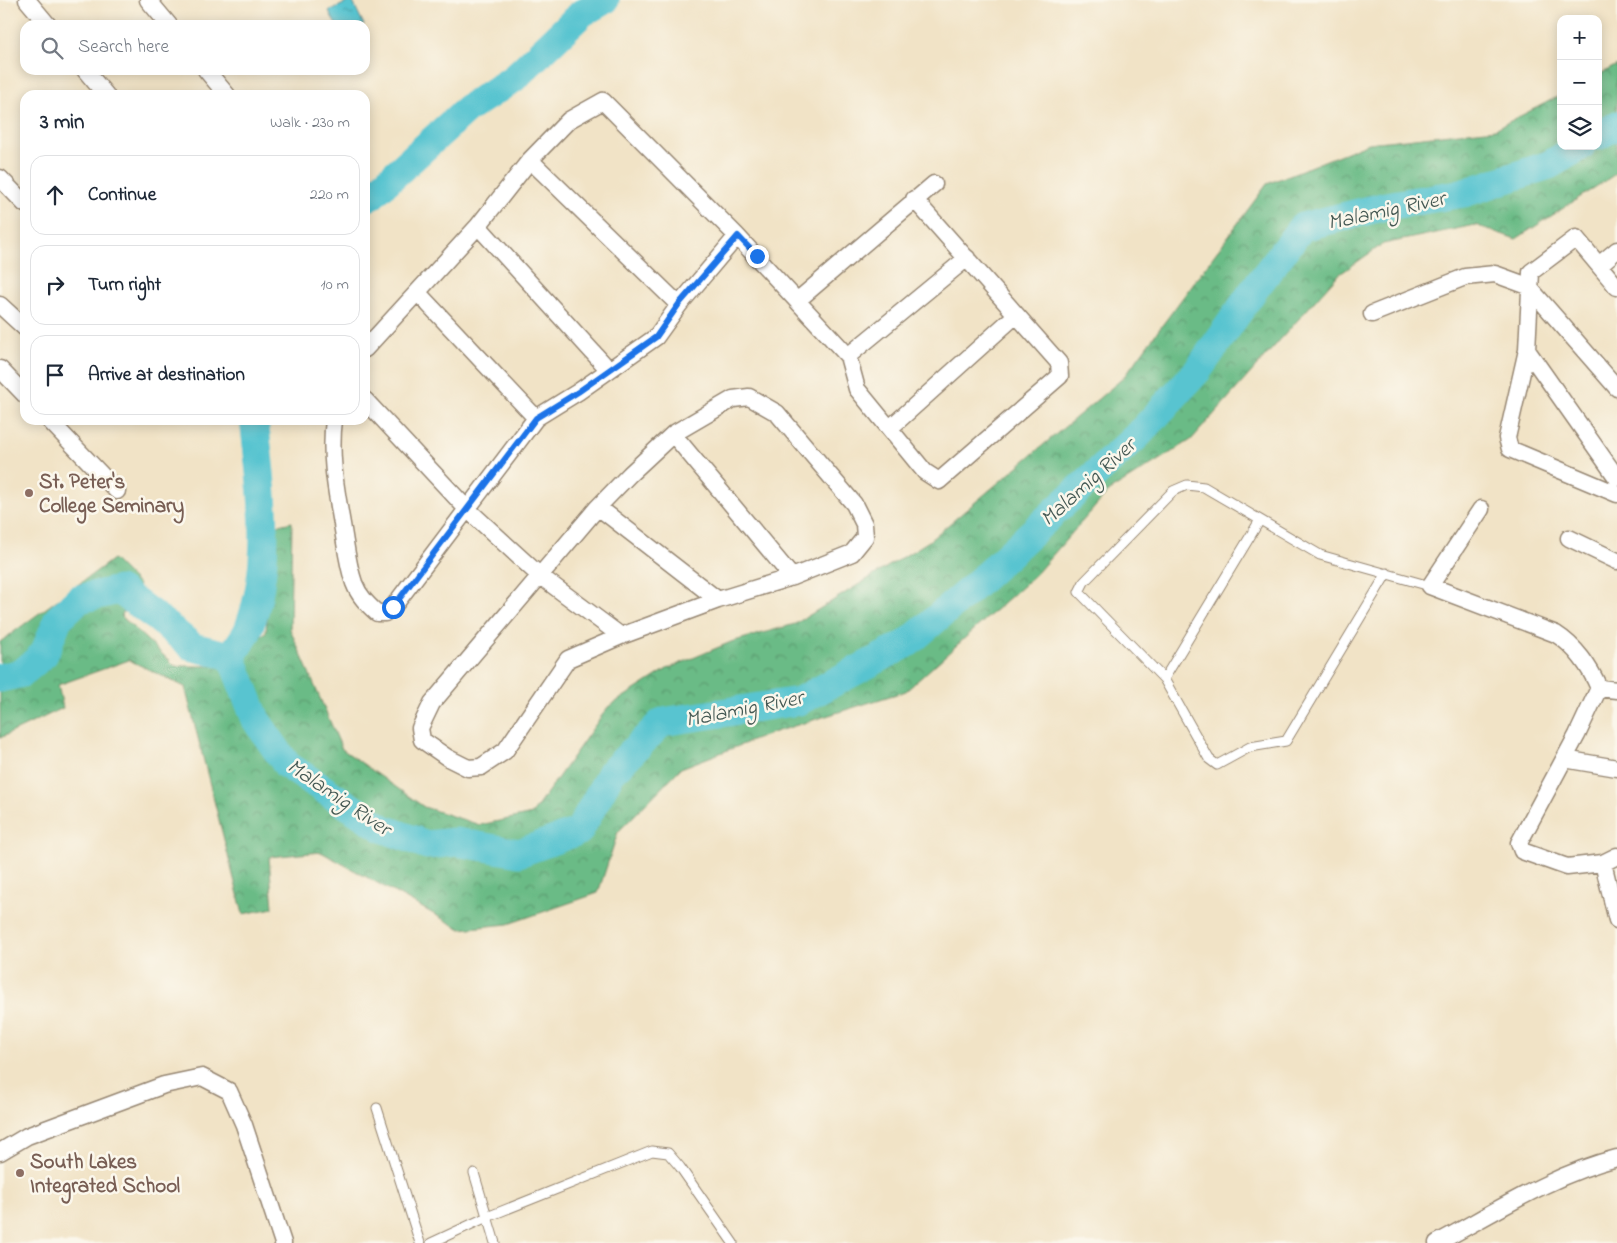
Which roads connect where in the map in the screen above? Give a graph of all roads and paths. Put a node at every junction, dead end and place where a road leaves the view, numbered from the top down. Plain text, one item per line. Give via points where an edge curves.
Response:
1 (27, 0) edge
2 (148, 0) edge
3 (44, 20) edge
4 (165, 20) edge
5 (89, 75) edge
6 (210, 75) edge
7 (102, 90) edge
8 (223, 90) edge
9 (530, 160) junction
10 (0, 178) edge
11 (934, 184) dead end
12 (20, 199) edge
13 (914, 200) junction
14 (478, 226) junction
15 (738, 236) junction
16 (1617, 250) edge
17 (967, 258) junction
18 (1599, 265) junction
19 (1528, 286) junction
20 (1617, 287) edge
21 (418, 293) junction
22 (798, 300) junction
23 (679, 304) junction
24 (0, 305) edge
25 (1016, 314) junction
26 (1372, 314) dead end
27 (20, 323) edge
28 (370, 344) edge
29 (1527, 350) junction
30 (848, 356) junction
31 (0, 369) edge
32 (609, 370) junction
33 (1617, 388) edge
34 (20, 390) edge
35 (370, 405) edge
36 (536, 418) junction
37 (54, 425) edge
38 (333, 425) edge
39 (890, 428) junction
40 (673, 434) junction
41 (1617, 478) edge
42 (117, 491) dead end
43 (1617, 494) edge
44 (466, 508) junction
45 (598, 508) junction
46 (1481, 509) dead end
47 (1260, 520) junction
48 (1569, 538) dead end
49 (1617, 561) edge
50 (1387, 573) junction
51 (539, 575) junction
52 (792, 577) junction
53 (1430, 586) junction
54 (718, 600) junction
55 (621, 636) junction
56 (1164, 679) junction
57 (1599, 688) junction
58 (1617, 690) edge
59 (1564, 759) junction
60 (1617, 768) edge
61 (1610, 860) edge
62 (1617, 920) edge
63 (377, 1108) dead end
64 (0, 1152) edge
65 (1617, 1158) edge
66 (474, 1173) dead end
67 (488, 1217) junction
68 (283, 1243) edge
69 (420, 1243) edge
70 (431, 1243) edge
71 (495, 1243) edge
72 (733, 1243) edge
73 (1437, 1243) edge

1 - 3 street
2 - 4 street
5 - 7 street
6 - 8 street
9 - 14 street
9 - 15 street via 569,120 604,101
9 - 23 street
10 - 12 street
11 - 13 street
13 - 17 street
13 - 22 street
14 - 21 street
14 - 32 street
15 - 22 street
15 - 23 street
16 - 18 street
17 - 25 street
17 - 30 street
18 - 19 street via 1576,238 1530,272
18 - 20 street
19 - 26 street via 1495,274 1465,277
19 - 29 street
19 - 33 street
21 - 28 street
21 - 36 street
22 - 30 street
23 - 32 street via 656,337
24 - 27 street
25 - 39 street
25 - 39 street via 1059,363 1060,376 939,481 925,472
29 - 41 street
29 - 43 street via 1507,438 1510,449
30 - 39 street via 857,389
31 - 34 street
32 - 36 street
35 - 44 street
36 - 44 street
37 - 42 street
38 - 44 street via 334,473 348,563 362,599 377,613 385,613 393,607
40 - 45 street
40 - 52 street
40 - 52 street via 733,399 749,397 777,414 848,496 864,524 865,537 852,553
44 - 51 street
45 - 51 street
45 - 54 street
46 - 53 street
47 - 50 lane via 1320,555
47 - 56 lane
47 - 56 lane via 1204,487 1186,485 1173,491 1084,582 1079,592 1086,602
48 - 49 street
50 - 53 lane
50 - 56 lane via 1286,741 1250,747 1217,765 1209,759
51 - 55 street
51 - 55 street via 432,703 420,728 422,740 468,768 481,767 505,751 568,659
52 - 54 street
53 - 57 street via 1556,634 1569,642
54 - 55 street
57 - 58 street
57 - 59 street
59 - 60 street
59 - 61 street via 1519,843 1522,851 1567,867
61 - 62 street
63 - 69 lane
64 - 68 street via 36,1133 164,1085 202,1076 229,1091
65 - 73 street via 1553,1181
66 - 67 lane
67 - 70 lane
67 - 71 lane
67 - 72 lane via 652,1151 668,1153 680,1166

